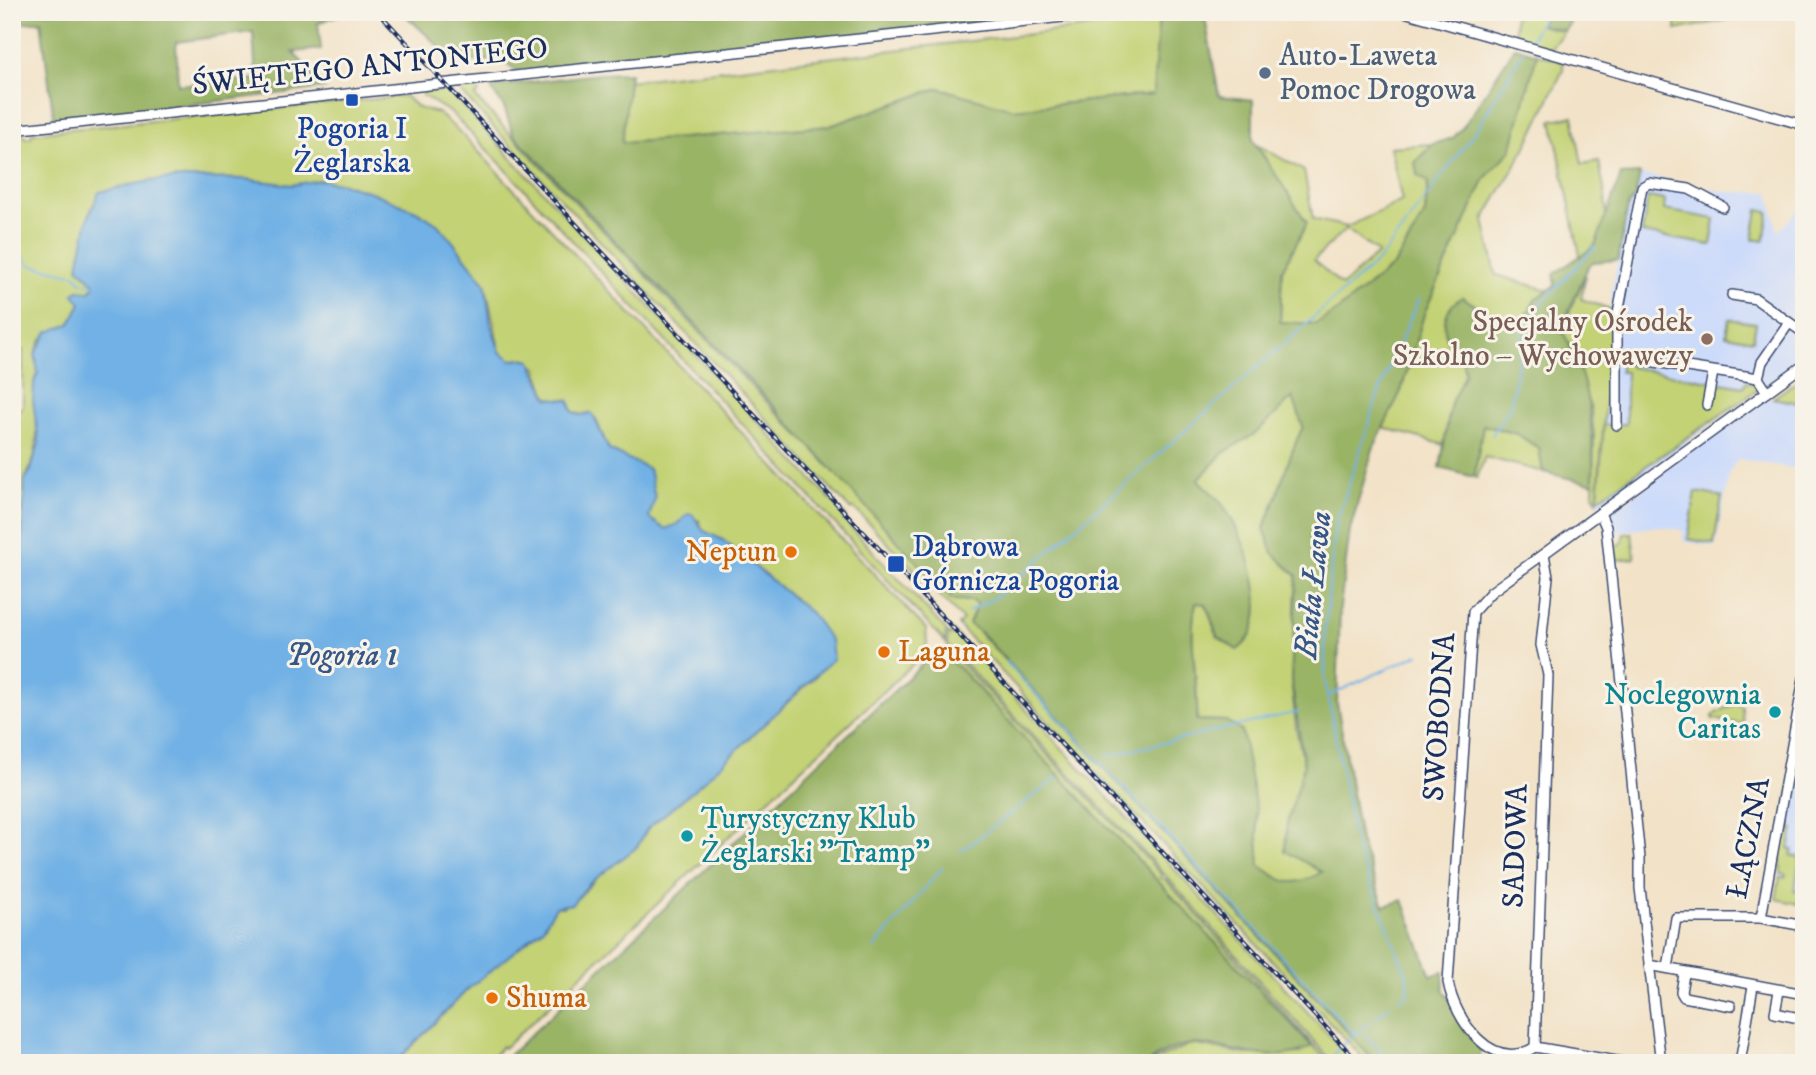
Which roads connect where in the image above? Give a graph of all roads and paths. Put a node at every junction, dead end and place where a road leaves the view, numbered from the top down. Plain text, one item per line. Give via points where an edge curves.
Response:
1 (1109, 12) edge
2 (1404, 12) edge
3 (1804, 125) edge
4 (12, 130) edge
5 (1723, 206) dead end
6 (1732, 295) dead end
7 (1789, 323) junction
8 (1804, 333) edge
9 (1616, 356) junction
10 (1804, 365) edge
11 (1713, 372) junction
12 (1758, 378) junction
13 (1767, 392) junction
14 (1707, 405) dead end
15 (1617, 425) dead end
16 (1600, 513) junction
17 (1544, 554) junction
18 (1804, 678) edge
19 (1760, 918) junction
20 (1804, 926) edge
21 (1649, 965) junction
22 (1668, 968) junction
23 (1684, 974) junction
24 (1753, 986) junction
25 (1779, 991) junction
26 (1804, 994) edge
27 (1731, 1006) dead end
28 (1804, 1019) edge
29 (1535, 1047) junction
30 (1628, 1063) edge
31 (1661, 1063) edge
32 (1740, 1063) edge

1 - 4 street, ŚWIĘTEGO ANTONIEGO
2 - 3 street
5 - 9 street via 1689,189 1649,183 1642,187 1617,319
6 - 7 street via 1756,299
7 - 8 street
7 - 12 street via 1762,362
9 - 11 street
9 - 15 street
10 - 13 street, SWOBODNA
11 - 12 street
11 - 14 street
12 - 13 street
13 - 16 street, SWOBODNA
16 - 17 street, SWOBODNA
16 - 21 street via 1606,527 1615,609
17 - 29 street, SADOWA via 1548,577 1541,645 1548,675
17 - 29 street, SWOBODNA via 1485,597 1472,617 1447,975 1453,1000 1480,1041 1502,1055 1522,1054
18 - 19 street, ŁĄCZNA
19 - 20 street
19 - 22 street, ŁĄCZNA via 1676,918
21 - 22 street
21 - 31 street
22 - 23 street
23 - 24 street
23 - 27 street via 1684,997
24 - 25 street
24 - 32 street
25 - 26 street
25 - 28 street via 1776,1013
29 - 30 street

